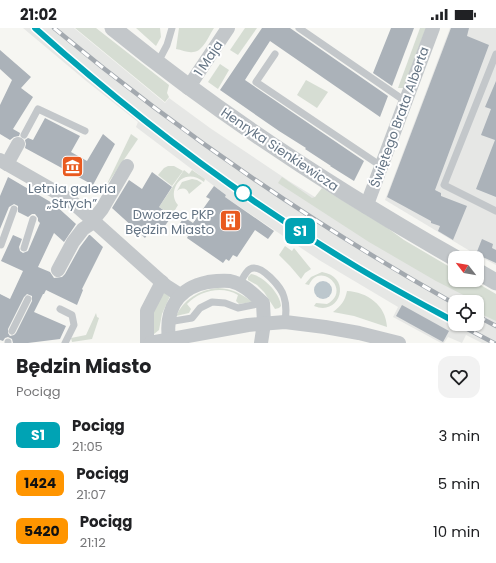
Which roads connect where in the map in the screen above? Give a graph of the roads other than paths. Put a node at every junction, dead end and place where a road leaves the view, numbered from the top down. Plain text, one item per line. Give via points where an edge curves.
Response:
1 (112, 28) edge
2 (172, 28) edge
3 (228, 28) edge
4 (299, 28) edge
5 (433, 28) edge
6 (275, 54) dead end
7 (496, 54) edge
8 (157, 64) junction
9 (188, 88) junction
10 (405, 101) junction
11 (85, 131) dead end
12 (21, 140) joint
13 (3, 162) edge
14 (127, 166) dead end
15 (381, 166) junction
16 (366, 207) junction
17 (14, 208) dead end
18 (496, 211) edge
19 (33, 219) dead end
20 (94, 220) junction
21 (1, 245) edge
22 (24, 248) dead end
23 (448, 254) edge
24 (58, 270) dead end
25 (484, 275) edge
26 (162, 282) junction
27 (496, 282) edge
28 (239, 285) junction
29 (180, 295) junction
30 (28, 298) dead end
31 (263, 303) junction
32 (60, 309) dead end
33 (168, 322) junction
34 (285, 322) junction
35 (264, 323) junction
36 (12, 331) dead end
37 (169, 339) junction
38 (65, 343) edge
39 (147, 343) edge
40 (150, 343) edge
41 (261, 343) edge
42 (399, 343) edge

1 - 8 street, Henryka Sienkiewicza
2 - 8 lane
3 - 9 street, 1 Maja
4 - 10 lane
5 - 10 street, Świętego Brata Alberta
6 - 15 lane via 256,82
7 - 18 lane via 444,185
8 - 9 street, Henryka Sienkiewicza
9 - 16 street, Henryka Sienkiewicza
10 - 15 street, Świętego Brata Alberta
11 - 12 lane via 38,109
12 - 13 street
13 - 20 street via 25,181 47,193 70,200
14 - 20 street
15 - 16 street, Świętego Brata Alberta
16 - 23 street, Henryka Sienkiewicza
17 - 21 lane
19 - 22 lane
20 - 24 street via 72,242
20 - 26 street
25 - 27 street
26 - 29 street
26 - 39 street via 147,311
28 - 29 street via 229,281 215,281 198,284
28 - 31 street via 248,288
28 - 34 lane via 249,270 262,270 284,295
29 - 33 street
30 - 36 lane
31 - 33 lane via 238,308 212,302 200,308 192,318
31 - 35 street
32 - 38 lane via 72,315 74,325
33 - 37 street
34 - 35 street
34 - 42 street via 359,333
35 - 37 street
35 - 41 street
37 - 40 street

